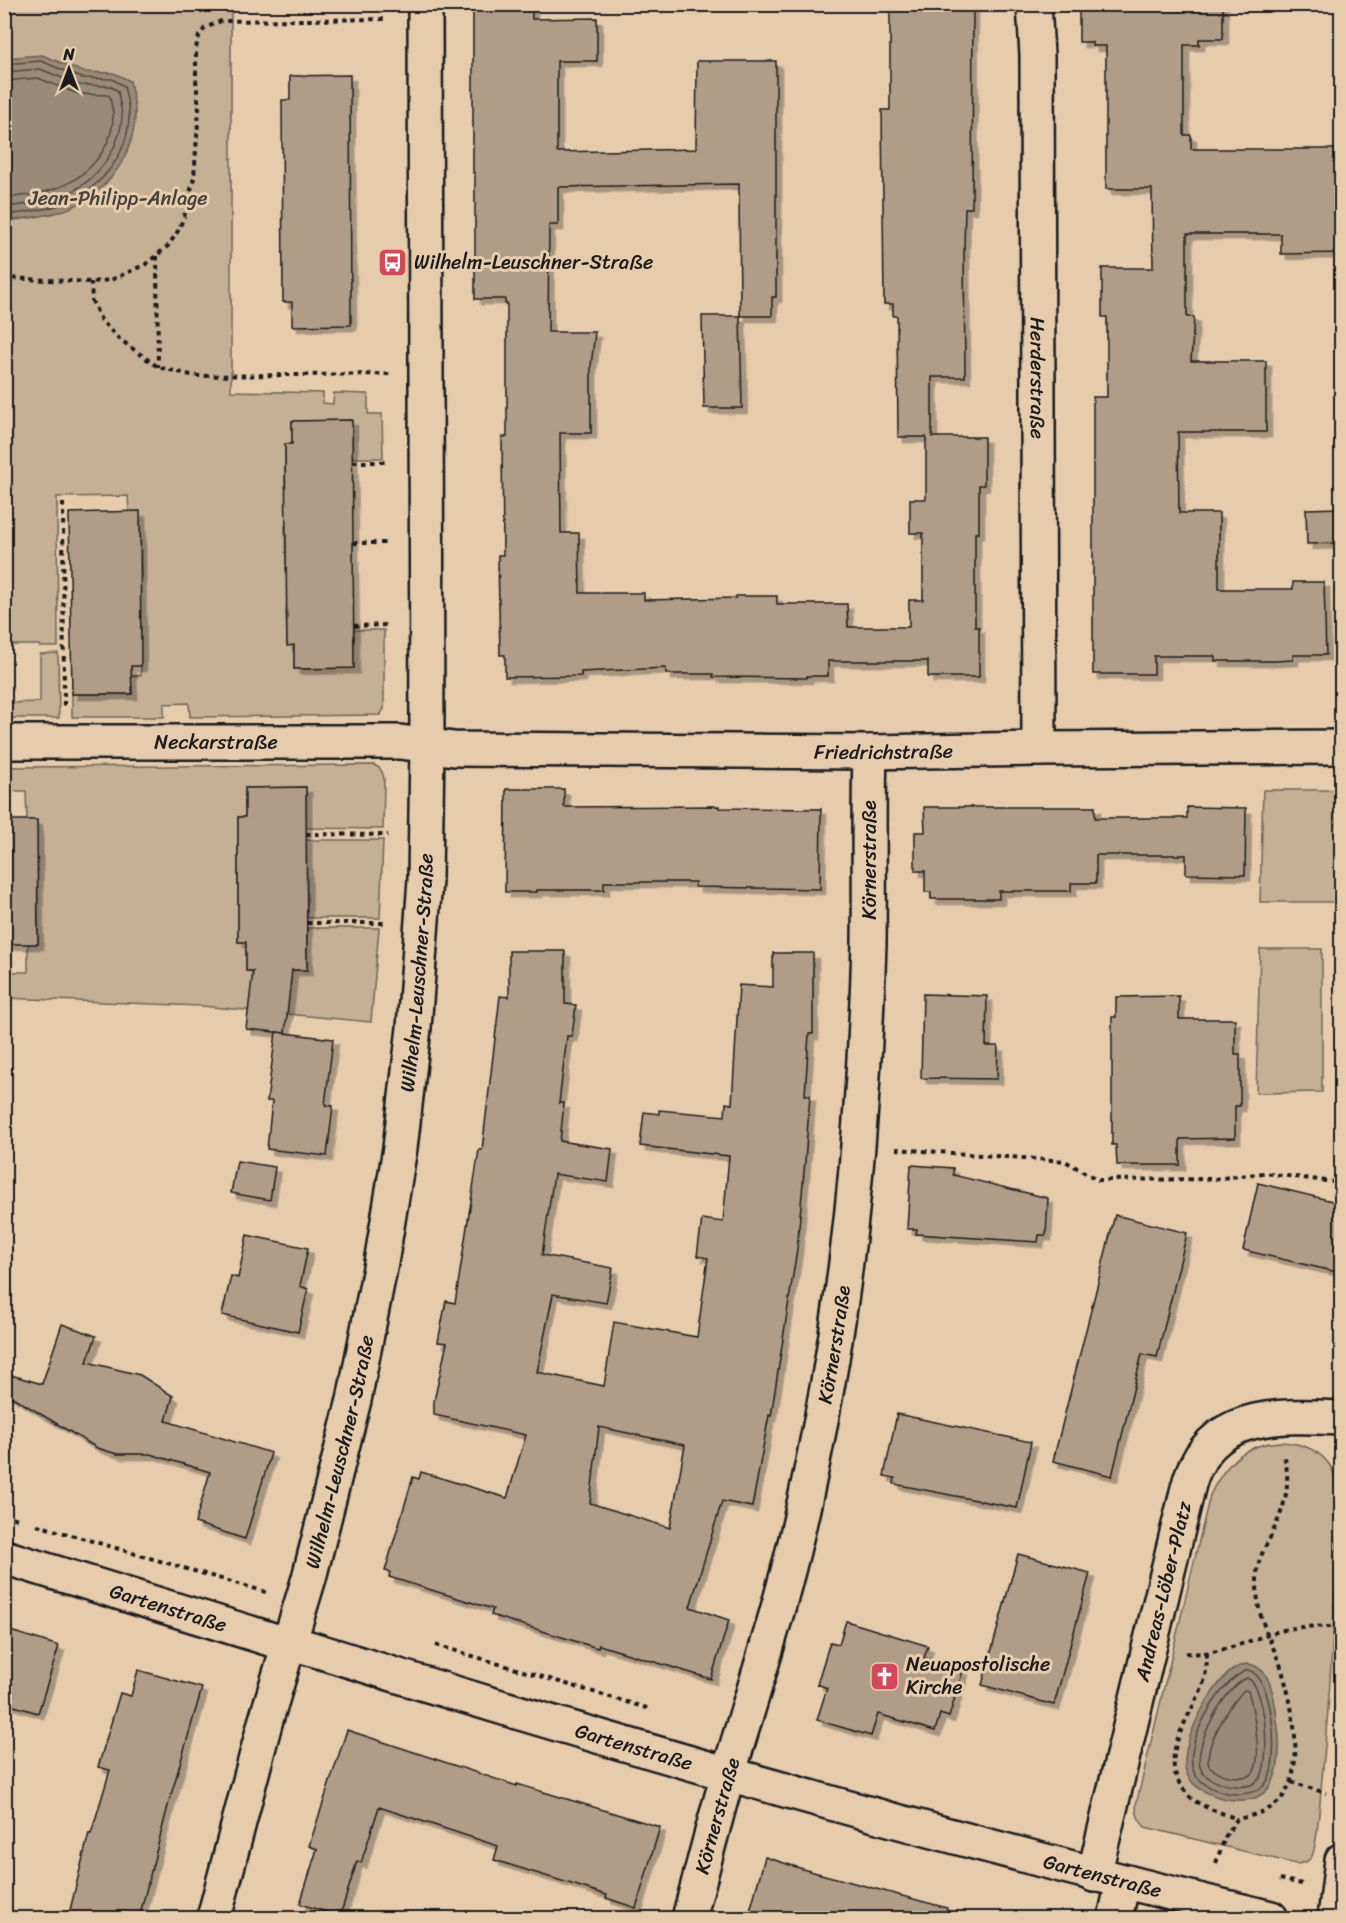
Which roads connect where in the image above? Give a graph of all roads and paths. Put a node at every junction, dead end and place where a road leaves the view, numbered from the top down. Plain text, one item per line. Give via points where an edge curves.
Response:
1 (424, 4) edge
2 (1034, 4) edge
3 (386, 19) dead end
4 (157, 255) junction
5 (4, 278) edge
6 (91, 282) junction
7 (158, 367) junction
8 (426, 374) junction
9 (353, 462) dead end
10 (389, 462) dead end
11 (63, 503) dead end
12 (353, 543) dead end
13 (389, 543) dead end
14 (390, 625) dead end
15 (354, 626) dead end
16 (64, 710) dead end
17 (4, 742) edge
18 (427, 746) junction
19 (1341, 747) edge
20 (1039, 749) junction
21 (870, 752) junction
22 (306, 834) dead end
23 (388, 835) dead end
24 (384, 922) dead end
25 (307, 923) dead end
26 (888, 1148) dead end
27 (1341, 1183) edge
28 (1341, 1418) edge
29 (1282, 1448) dead end
30 (4, 1515) edge
31 (4, 1557) edge
32 (271, 1594) dead end
33 (1341, 1628) edge
34 (1268, 1636) junction
35 (290, 1644) junction
36 (436, 1645) dead end
37 (1179, 1653) dead end
38 (1207, 1653) junction
39 (654, 1710) dead end
40 (728, 1775) junction
41 (1291, 1782) junction
42 (1326, 1793) dead end
43 (1237, 1819) junction
44 (1341, 1860) edge
45 (1216, 1863) dead end
46 (1108, 1878) junction
47 (214, 1918) edge
48 (689, 1918) edge
49 (1115, 1918) edge
50 (1271, 1918) edge
51 (1335, 1918) edge

1 - 8 street, Wilhelm-Leuschner-Straße
2 - 20 street, Herderstraße
3 - 4 path via 221,21 205,28 196,48 199,109 194,178 178,231
4 - 6 path via 129,273
4 - 7 path
5 - 6 path
6 - 7 path via 92,301 101,320 118,338
7 - 8 path via 195,376
8 - 18 street, Wilhelm-Leuschner-Straße
9 - 10 path
11 - 16 path
12 - 13 path
14 - 15 path
17 - 18 street, Neckarstraße via 400,742
18 - 21 street, Friedrichstraße
18 - 35 street, Wilhelm-Leuschner-Straße via 420,960 400,1148 354,1400
19 - 20 street, Friedrichstraße
20 - 21 street, Friedrichstraße
21 - 40 street, Körnerstraße via 864,1050 846,1260 832,1358 790,1560
22 - 23 path
24 - 25 path
26 - 27 path via 1065,1161 1098,1180 1214,1179 1264,1173
28 - 46 street, Andreas-Löber-Platz via 1272,1417 1237,1426 1206,1450 1196,1465 1188,1488
29 - 34 path via 1287,1496 1257,1566 1259,1609
30 - 32 path
31 - 35 street, Gartenstraße
33 - 34 path via 1295,1628
34 - 38 path
34 - 41 path via 1282,1674 1295,1731
35 - 40 street, Gartenstraße
35 - 47 street, Wilhelm-Leuschner-Straße
36 - 39 path
37 - 38 path
38 - 43 path via 1207,1670 1176,1743 1174,1766 1177,1779 1194,1801
40 - 46 street, Gartenstraße
40 - 48 street, Körnerstraße
41 - 42 path
41 - 43 path via 1272,1807
43 - 45 path via 1225,1837
44 - 51 street
46 - 49 street, Andreas-Löber-Platz
46 - 50 street, Gartenstraße

